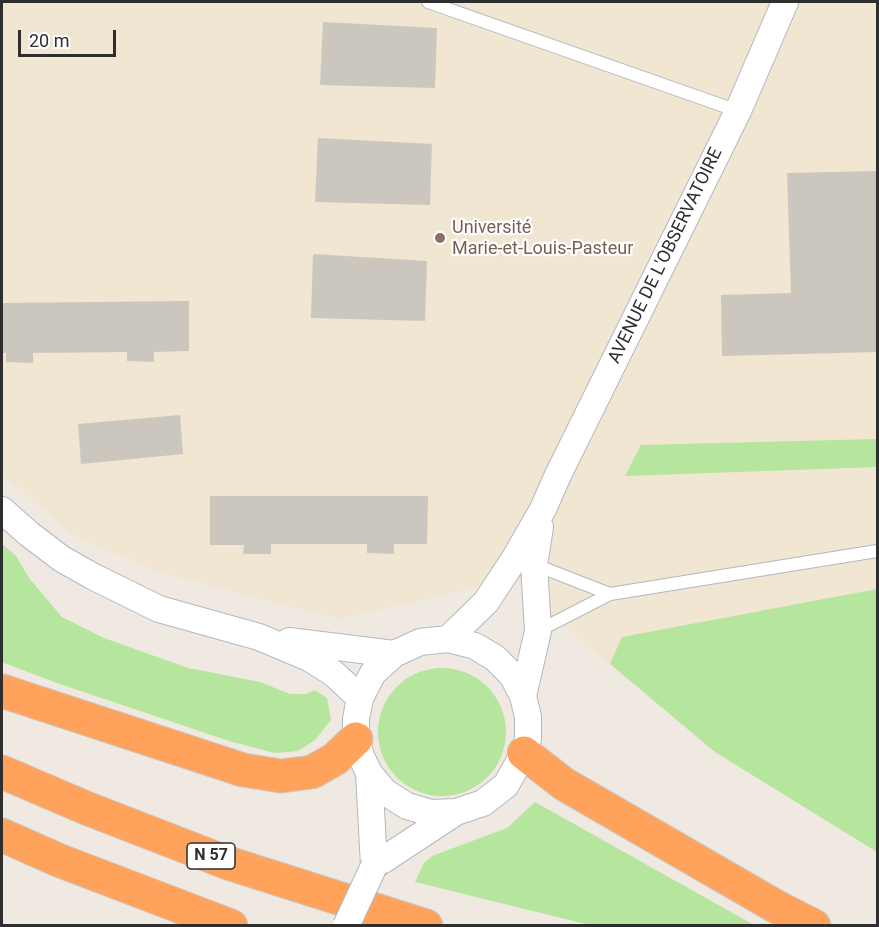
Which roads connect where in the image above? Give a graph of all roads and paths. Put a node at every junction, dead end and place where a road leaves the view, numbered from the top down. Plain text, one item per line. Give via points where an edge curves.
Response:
1 (428, 2) edge
2 (785, 2) edge
3 (738, 111) junction
4 (2, 510) edge
5 (877, 551) edge
6 (525, 561) junction
7 (610, 594) junction
8 (538, 631) junction
9 (259, 637) junction
10 (448, 639) junction
11 (394, 654) junction
12 (2, 691) edge
13 (523, 696) junction
14 (360, 698) junction
15 (356, 739) junction
16 (524, 753) junction
17 (2, 772) edge
18 (369, 773) junction
19 (456, 812) junction
20 (2, 835) edge
21 (374, 866) junction
22 (231, 926) edge
23 (346, 926) edge
24 (426, 926) edge
25 (814, 926) edge

1 - 3 lane
2 - 3 street, AVENUE DE L'OBSERVATOIRE
3 - 6 street, AVENUE DE L'OBSERVATOIRE via 558,475
4 - 9 street via 62,559 140,600
5 - 7 lane
6 - 7 lane
6 - 8 street
6 - 10 street, AVENUE DE L'OBSERVATOIRE
7 - 8 lane
8 - 13 street
9 - 11 street
9 - 14 street via 309,658 333,673
10 - 11 street via 420,642
10 - 13 street via 475,646 495,658 512,675
11 - 14 street via 373,673
12 - 15 highway via 243,770 281,777 312,772 335,759
13 - 16 street via 528,717
14 - 15 street
15 - 18 street
16 - 19 street via 506,785 483,803
16 - 25 highway via 564,784
17 - 24 highway, N 57 via 228,863
18 - 19 street via 385,792 407,806 431,813
18 - 21 street
19 - 21 street
20 - 22 highway
21 - 23 street, bridge

